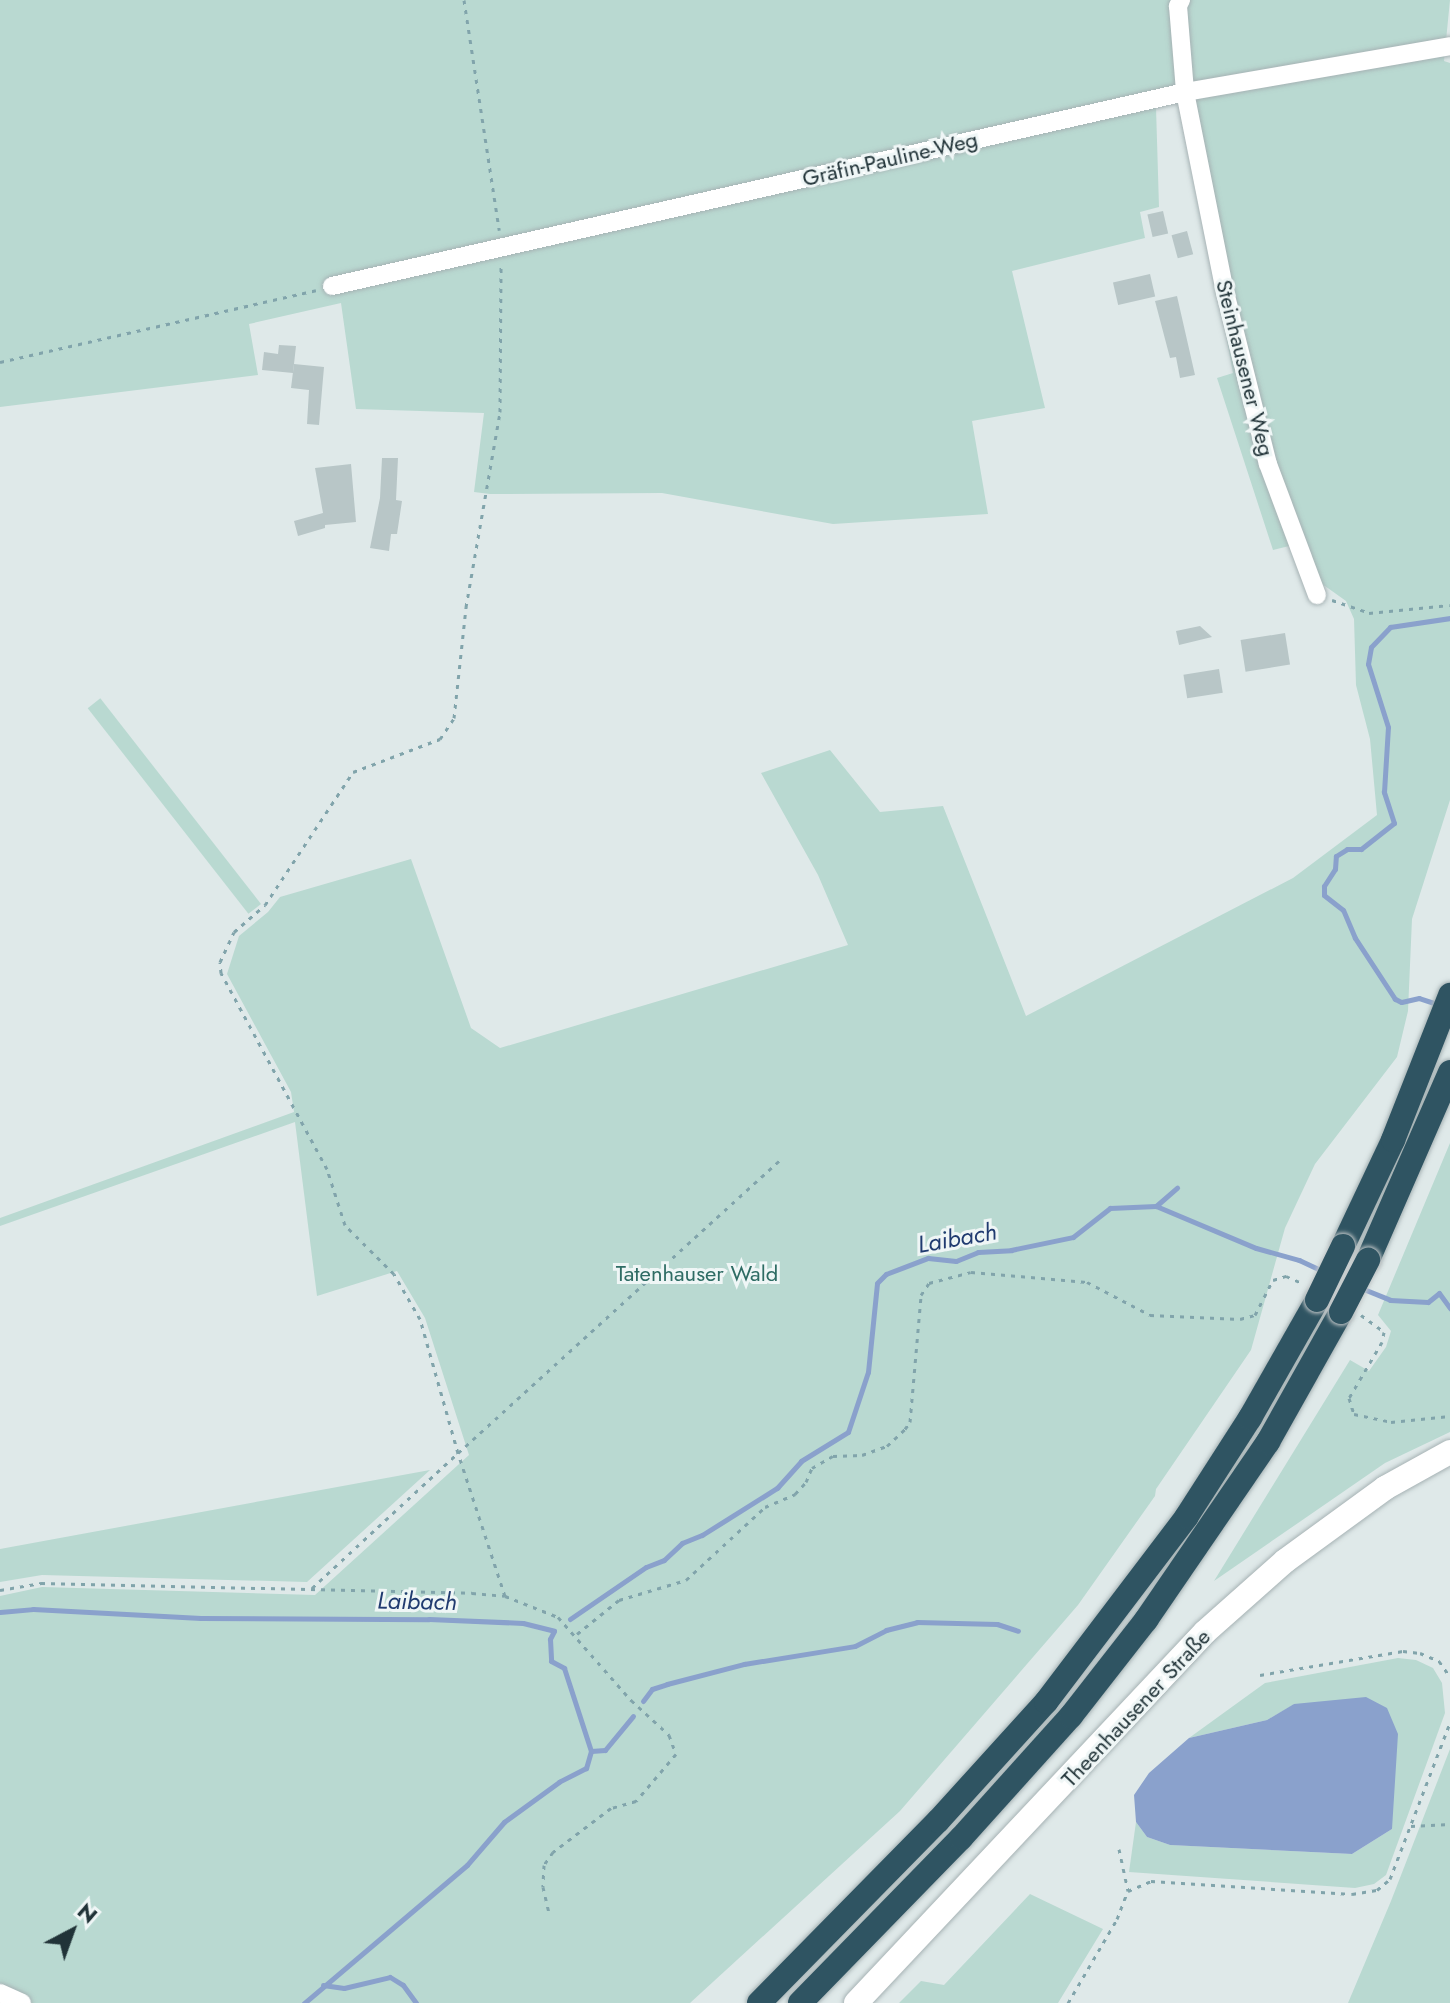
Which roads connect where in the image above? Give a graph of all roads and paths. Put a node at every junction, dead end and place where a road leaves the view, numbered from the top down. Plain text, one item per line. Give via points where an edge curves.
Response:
1 (464, 0) edge
2 (1181, 0) edge
3 (1450, 46) edge
4 (1185, 92) junction
5 (501, 247) junction
6 (332, 286) joint
7 (0, 362) edge
8 (1317, 595) joint
9 (1450, 605) edge
10 (1450, 995) edge
11 (1450, 1072) edge
12 (780, 1160) dead end
13 (1312, 1294) junction
14 (1349, 1312) junction
15 (1450, 1416) edge
16 (1450, 1452) edge
17 (458, 1453) junction
18 (312, 1588) junction
19 (0, 1590) edge
20 (505, 1596) junction
21 (577, 1634) junction
22 (1260, 1675) dead end
23 (1450, 1677) edge
24 (1450, 1723) edge
25 (1450, 1824) edge
26 (1411, 1826) junction
27 (1119, 1849) dead end
28 (1128, 1891) junction
29 (549, 1914) dead end
30 (0, 1993) edge
31 (22, 2003) edge
32 (759, 2003) edge
33 (800, 2003) edge
34 (856, 2003) edge
35 (1068, 2003) edge

1 - 5 path
2 - 4 street, Steinhausener Weg
3 - 4 street, Gräfin-Pauline-Weg
4 - 5 street, Gräfin-Pauline-Weg
4 - 8 street, Steinhausener Weg via 1225,292 1268,464
5 - 6 street, Gräfin-Pauline-Weg
5 - 17 path via 500,412 466,607 454,718 440,739 353,772 265,905 234,932 220,962 221,973 327,1169 345,1225 394,1274 420,1319
6 - 7 path
8 - 9 path via 1369,613
10 - 13 highway, bridge via 1393,1140 1343,1246
11 - 14 highway, bridge
12 - 17 path
13 - 21 path via 1279,1277 1255,1315 1240,1319 1150,1315 1087,1282 971,1272 929,1283 921,1295 910,1422 905,1429 887,1446 862,1455 833,1456 812,1468 795,1494 765,1507 686,1580 619,1600
13 - 32 highway via 1250,1418 1187,1516 1046,1702
14 - 15 path via 1384,1332 1349,1398 1354,1414 1391,1422
14 - 33 highway via 1207,1535 1071,1716
16 - 34 main road, Theenhausener Straße via 1360,1506 1285,1561 1205,1632
17 - 18 path
17 - 20 path
18 - 19 path via 41,1583
18 - 20 path
20 - 21 path via 539,1607
21 - 29 path via 631,1700 669,1735 676,1754 636,1801 611,1808 553,1852 544,1865
22 - 23 path via 1403,1651 1439,1661
24 - 26 path
25 - 26 path
26 - 28 path via 1390,1879 1377,1890 1352,1894 1151,1881
27 - 28 path
28 - 35 path
30 - 31 street

